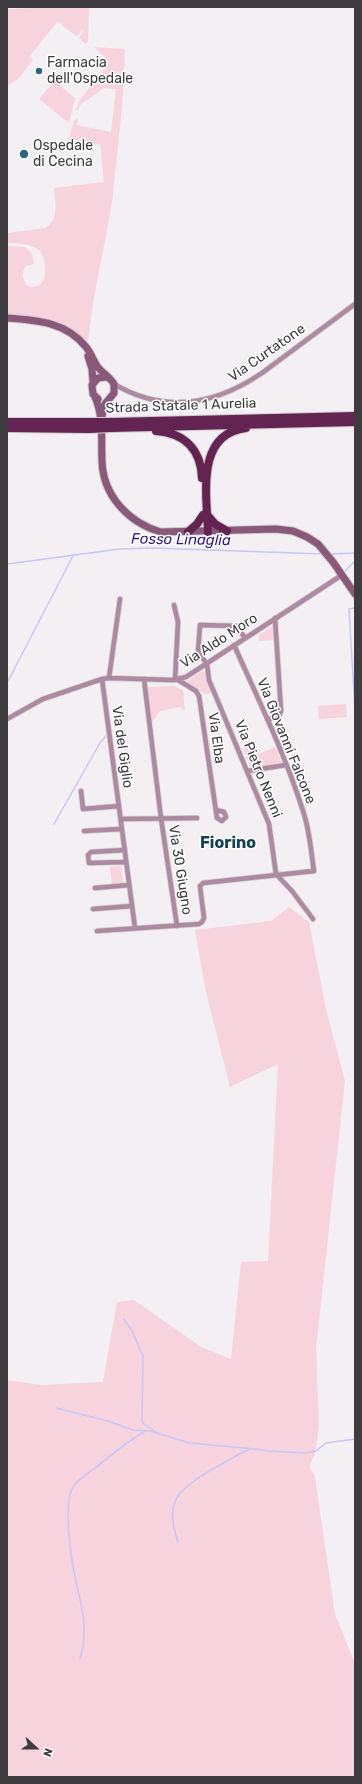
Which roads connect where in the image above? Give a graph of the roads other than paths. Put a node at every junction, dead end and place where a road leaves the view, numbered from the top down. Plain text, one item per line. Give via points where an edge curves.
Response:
1 (355, 304) edge
2 (7, 318) edge
3 (7, 323) edge
4 (107, 377) junction
5 (93, 382) junction
6 (114, 384) junction
7 (95, 397) junction
8 (108, 399) junction
9 (355, 416) edge
10 (101, 420) junction
11 (7, 422) edge
12 (355, 422) edge
13 (267, 423) junction
14 (111, 425) junction
15 (89, 426) junction
16 (149, 427) junction
17 (7, 428) edge
18 (205, 515) junction
19 (227, 531) junction
20 (188, 532) junction
21 (206, 532) junction
22 (342, 575) junction
23 (355, 594) edge
24 (120, 599) dead end
25 (174, 605) dead end
26 (275, 618) junction
27 (245, 638) junction
28 (234, 645) junction
29 (207, 664) junction
30 (109, 678) junction
31 (102, 679) junction
32 (144, 679) junction
33 (177, 680) junction
34 (7, 719) edge
35 (267, 719) junction
36 (286, 765) junction
37 (247, 771) junction
38 (81, 790) dead end
39 (119, 806) junction
40 (216, 810) dead end
41 (121, 818) junction
42 (161, 818) junction
43 (197, 818) dead end
44 (122, 829) junction
45 (84, 831) dead end
46 (125, 850) junction
47 (126, 862) junction
48 (276, 874) junction
49 (129, 885) junction
50 (95, 888) dead end
51 (132, 906) junction
52 (93, 909) dead end
53 (313, 919) dead end
54 (177, 926) junction
55 (135, 928) junction
56 (97, 931) dead end

1 - 6 street, Via Curtatone via 262,373 225,394 195,401 154,400 131,393
2 - 4 main road via 45,321 64,329 86,346
3 - 5 main road via 44,325 69,337 87,356
4 - 5 main road via 98,378
4 - 6 main road
5 - 7 main road via 92,392
6 - 8 main road via 114,393
7 - 8 main road via 101,400
7 - 10 main road
8 - 10 main road
9 - 14 highway, Strada Statale 1 Aurelia via 268,417
10 - 20 main road via 104,476 118,504 130,516 150,528 167,532
11 - 15 highway, Strada Statale 1 Aurelia
12 - 13 highway, Strada Statale 1 Aurelia
13 - 16 highway, Strada Statale 1 Aurelia
13 - 18 highway via 263,427 233,431 214,448 207,469
14 - 15 highway, Strada Statale 1 Aurelia, bridge
14 - 16 highway, Strada Statale 1 Aurelia
15 - 17 highway, Strada Statale 1 Aurelia
16 - 18 highway via 181,437 195,450 202,471
18 - 19 highway
18 - 20 highway
18 - 21 highway
19 - 21 main road
19 - 22 main road via 284,529 307,537 322,548
20 - 21 main road
22 - 23 main road
22 - 26 street, Via Aldo Moro
24 - 30 street
25 - 33 street via 178,622
26 - 27 street, Via Aldo Moro
26 - 35 street via 281,711 278,718
27 - 28 street, Via Aldo Moro
27 - 29 street, Via Pietro Nenni via 237,626 200,625 198,652
28 - 29 street, Via Aldo Moro
28 - 35 street, Via Giovanni Falcone
29 - 33 street, Via Aldo Moro
29 - 37 street, Via Pietro Nenni via 210,680
30 - 31 street, Via Aldo Moro
30 - 32 street, Via Aldo Moro
31 - 34 street, Via Aldo Moro via 43,699
31 - 39 street, Via del Giglio
32 - 33 street, Via Aldo Moro
32 - 42 street, Via 30 Giugno
33 - 40 street, Via Elba via 196,691 199,696
35 - 36 street, Via Giovanni Falcone
36 - 37 street
36 - 48 street, Via Giovanni Falcone via 304,814 314,871
37 - 48 street, Via Pietro Nenni via 269,824
38 - 39 street via 83,809
39 - 41 street, Via del Giglio
41 - 42 street
41 - 44 street, Via del Giglio
42 - 43 street
42 - 54 street, Via 30 Giugno
44 - 45 street
44 - 46 street, Via del Giglio
46 - 47 street, Via del Giglio
46 - 47 street via 91,852 88,855 89,863
47 - 49 street, Via del Giglio
48 - 53 street
48 - 54 street via 201,884 204,918 202,922
49 - 50 street
49 - 51 street, Via del Giglio
51 - 52 street
51 - 55 street, Via del Giglio
54 - 55 street
55 - 56 street

